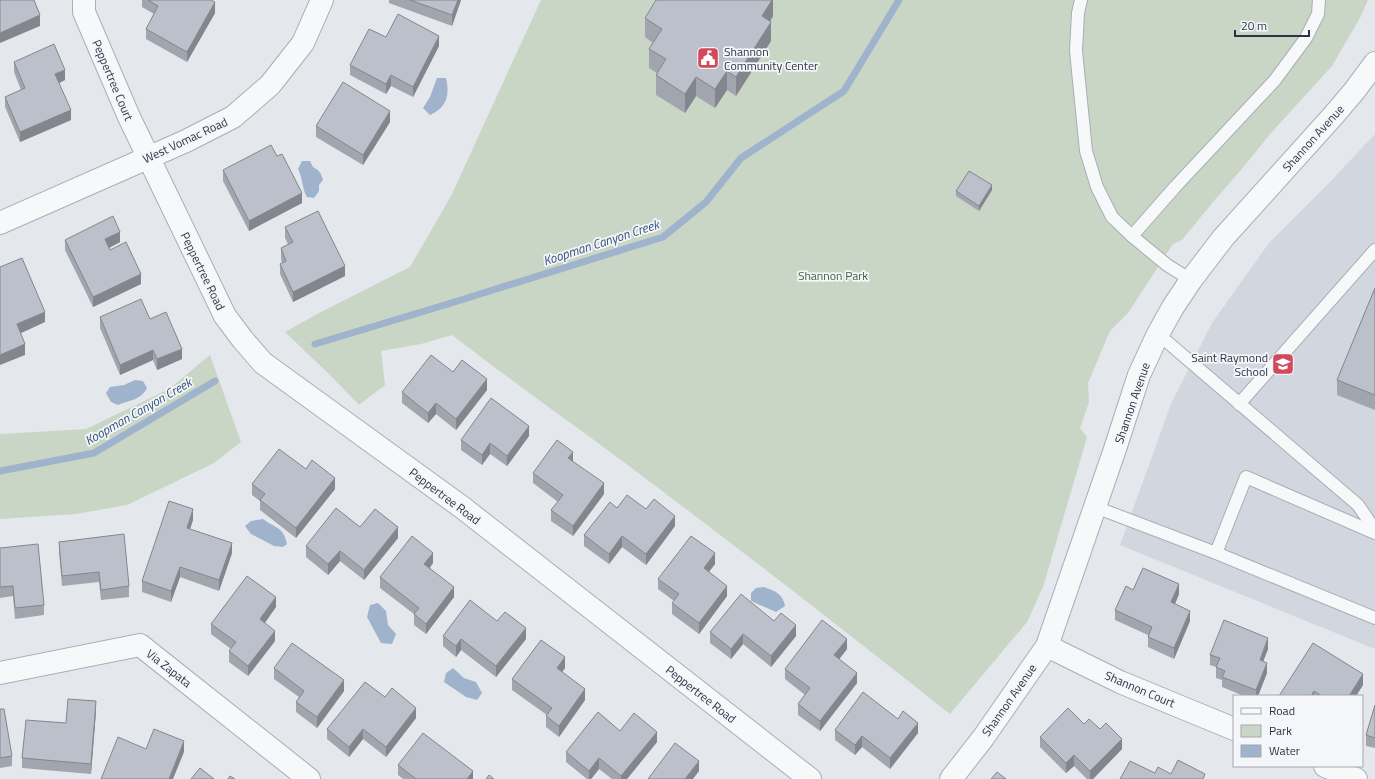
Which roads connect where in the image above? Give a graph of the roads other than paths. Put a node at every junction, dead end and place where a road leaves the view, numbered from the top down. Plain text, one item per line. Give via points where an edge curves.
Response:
1 (84, 0) edge
2 (322, 0) edge
3 (1081, 0) edge
4 (1319, 0) edge
5 (1375, 63) edge
6 (148, 158) junction
7 (0, 224) edge
8 (1132, 236) junction
9 (1375, 250) edge
10 (1191, 280) junction
11 (1158, 334) junction
12 (1239, 404) junction
13 (1095, 507) junction
14 (1375, 530) edge
15 (1375, 533) edge
16 (1216, 553) junction
17 (1375, 618) edge
18 (1047, 646) junction
19 (0, 672) edge
20 (1233, 729) edge
21 (1327, 767) edge
22 (309, 779) edge
23 (810, 779) edge
24 (951, 779) edge
25 (1356, 779) edge

1 - 6 street, Peppertree Court via 84,12
2 - 6 street, West Vomac Road via 303,43 270,85 233,117
3 - 8 lane via 1076,51 1086,151 1097,187 1112,217
4 - 8 lane via 1318,14 1306,38 1275,80
5 - 10 street, Shannon Avenue via 1334,116 1223,238
6 - 7 street, West Vomac Road
6 - 23 street, Peppertree Road via 225,316 263,363 463,508
8 - 10 lane
9 - 12 lane
10 - 11 street, Shannon Avenue
11 - 12 lane
11 - 13 street, Shannon Avenue via 1139,375
12 - 14 lane via 1358,505
13 - 16 lane
13 - 18 street, Shannon Avenue
15 - 16 lane via 1246,477
16 - 17 lane
18 - 20 street, Shannon Court via 1120,682
18 - 24 street, Shannon Avenue
19 - 22 street, Via Zapata via 140,645
21 - 25 street

